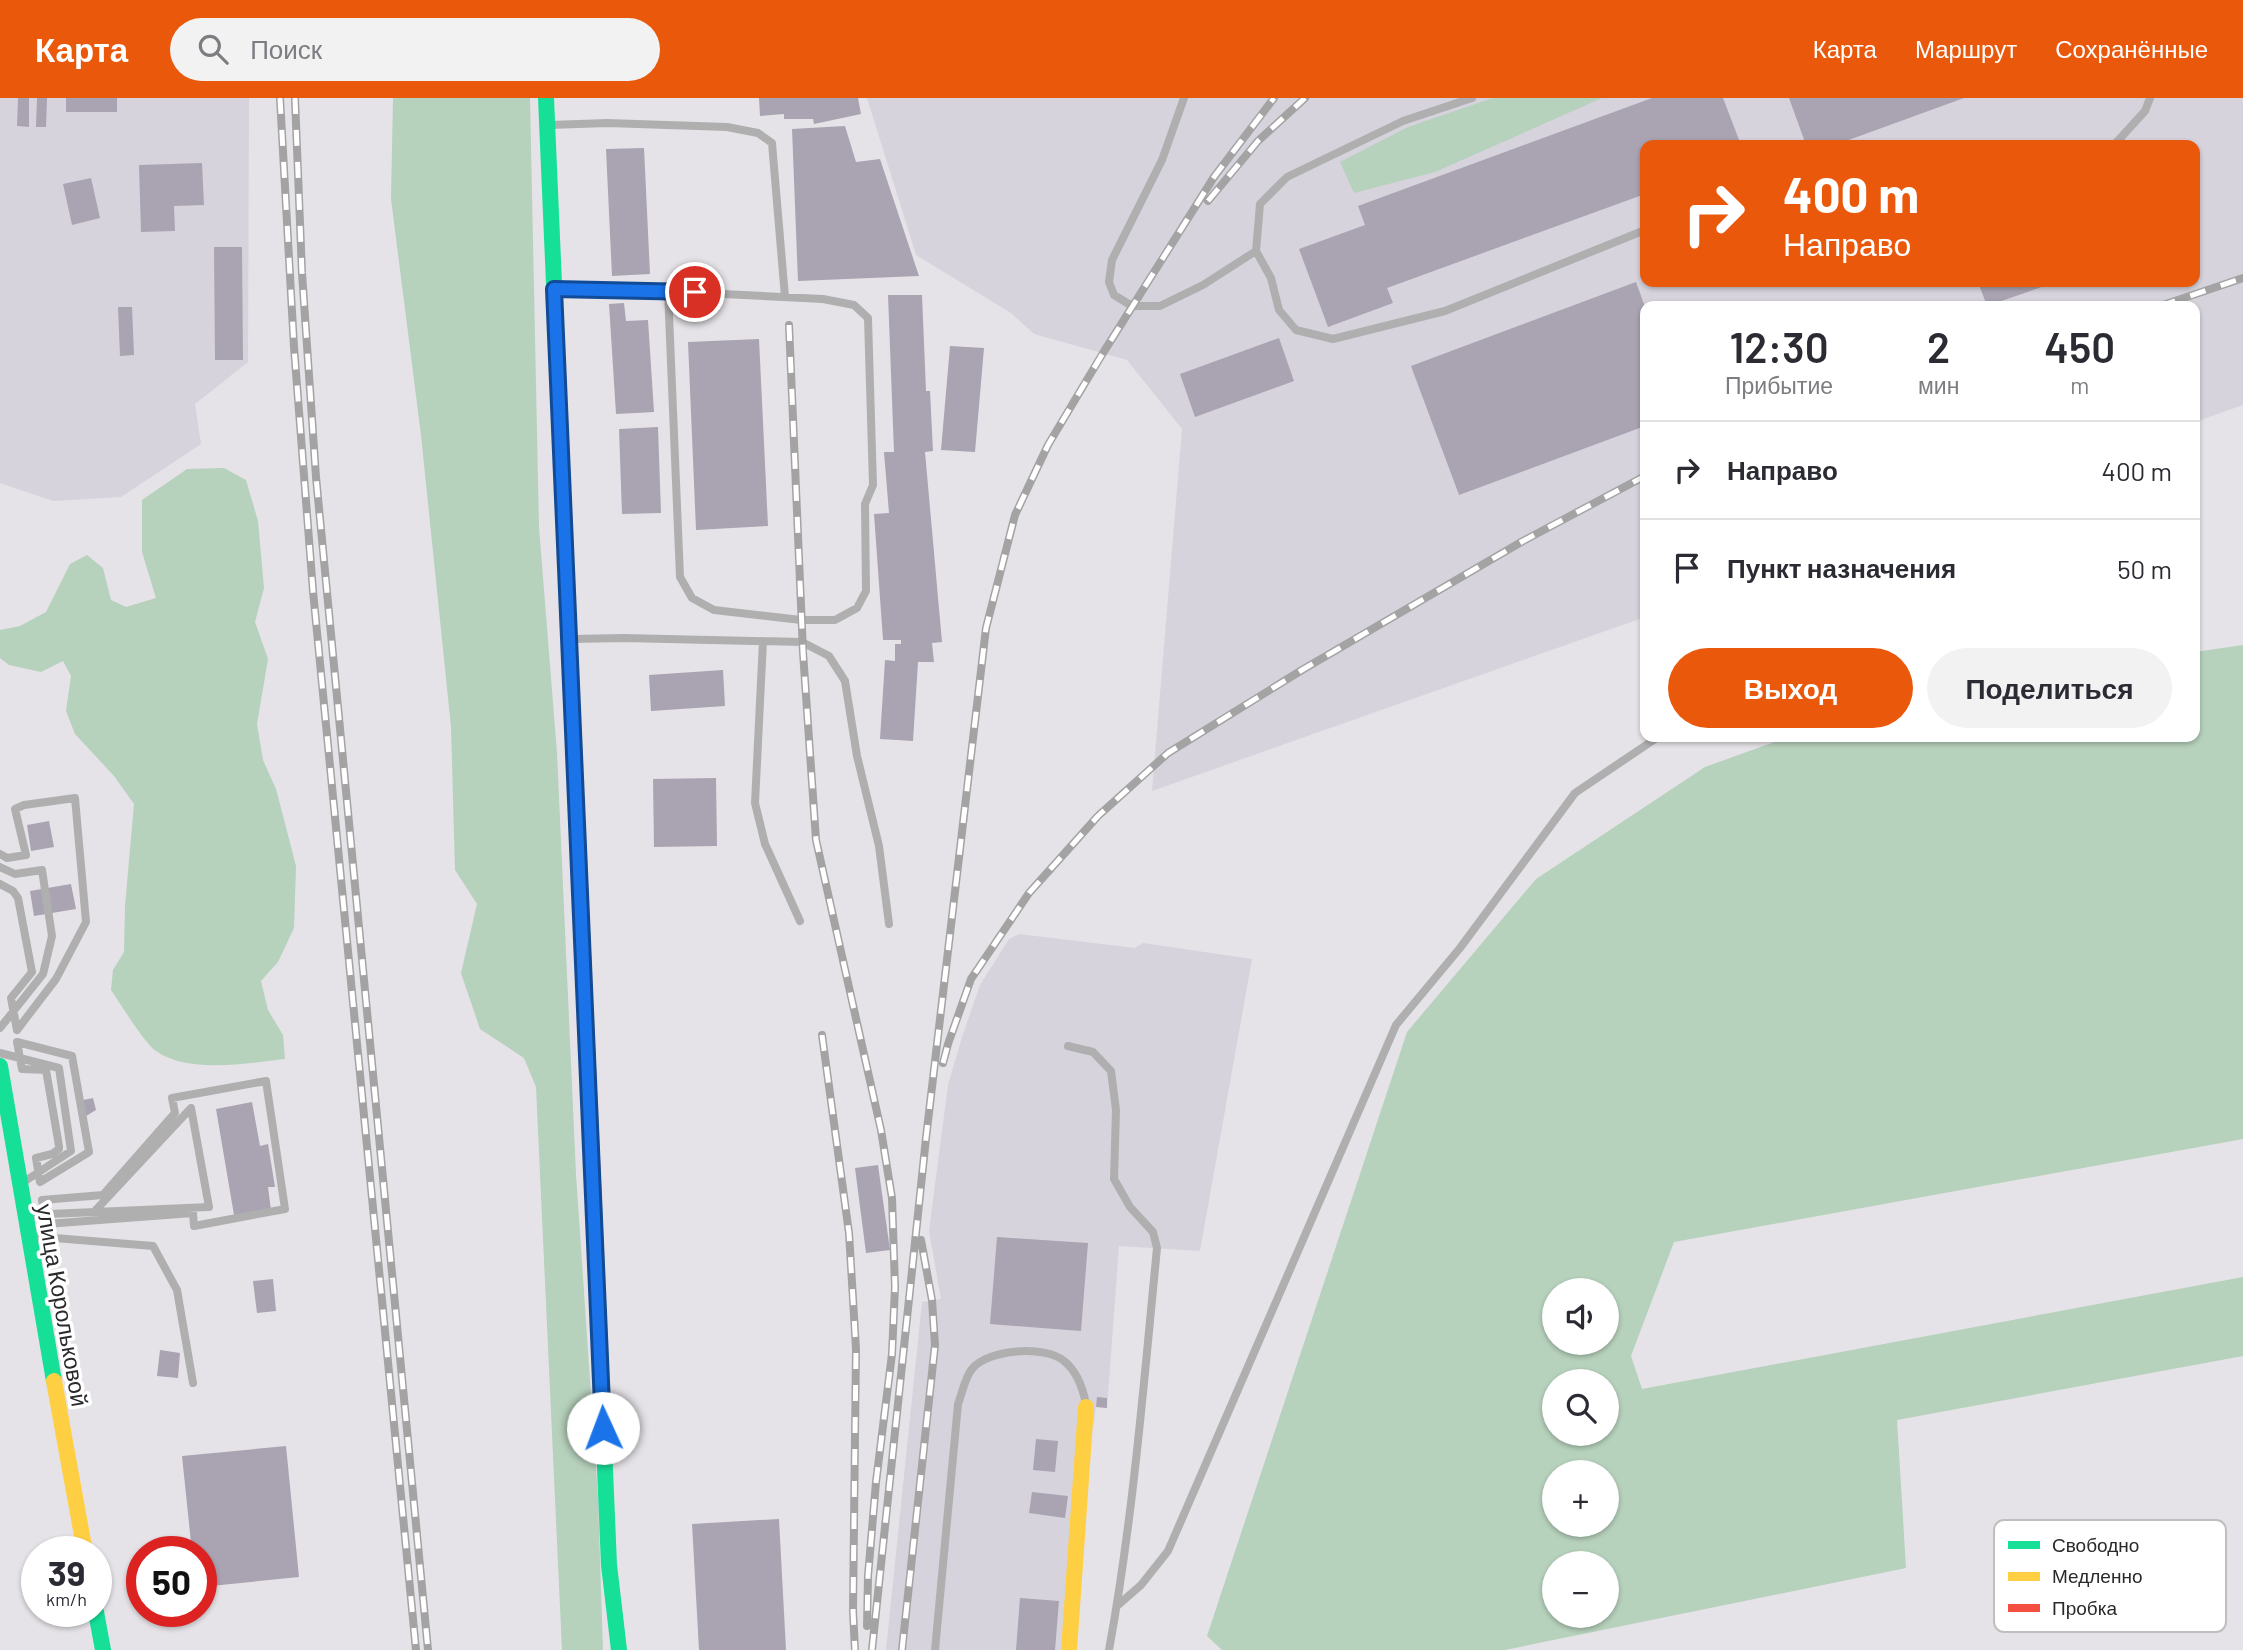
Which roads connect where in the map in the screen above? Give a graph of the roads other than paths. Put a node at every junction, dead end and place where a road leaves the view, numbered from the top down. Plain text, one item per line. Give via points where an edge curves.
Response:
1 (546, 98) edge
2 (1184, 98) edge
3 (1472, 98) edge
4 (2150, 98) edge
5 (547, 125) junction
6 (2119, 140) edge
7 (1640, 232) edge
8 (1256, 251) junction
9 (554, 289) junction
10 (668, 291) junction
11 (785, 297) junction
12 (569, 639) junction
13 (763, 641) junction
14 (1651, 742) edge
15 (0, 854) edge
16 (0, 867) edge
17 (0, 884) edge
18 (800, 921) dead end
19 (888, 924) dead end
20 (14, 1011) junction
21 (0, 1028) edge
22 (1068, 1046) dead end
23 (0, 1053) edge
24 (20, 1058) junction
25 (0, 1066) edge
26 (38, 1172) junction
27 (19, 1184) junction
28 (94, 1212) junction
29 (44, 1214) junction
30 (24, 1215) junction
31 (27, 1236) junction
32 (193, 1383) dead end
33 (1086, 1407) joint
34 (82, 1536) edge
35 (1117, 1606) junction
36 (99, 1627) edge
37 (103, 1650) edge
38 (619, 1650) edge
39 (935, 1650) edge
40 (1069, 1650) edge
41 (1109, 1650) edge

1 - 5 main road
2 - 8 lane via 1163,160 1112,260 1109,282 1114,295 1132,306 1160,306
3 - 8 lane via 1403,121 1287,177 1259,204
4 - 6 lane via 2145,111
5 - 9 main road
5 - 11 lane via 727,127 758,133 772,143
7 - 8 lane via 1445,311 1333,339 1296,330 1279,310 1271,278
9 - 10 lane
9 - 12 main road
10 - 11 lane
10 - 11 lane via 680,577 692,598 714,610 789,620 835,620 857,608 866,591 865,504 873,485 868,317 854,305
12 - 13 lane
12 - 38 main road via 608,1551
13 - 18 lane via 755,803 765,844
13 - 19 lane via 802,642 830,656 845,681 879,846
14 - 35 lane via 1575,793 1468,938 1396,1025 1168,1551 1142,1585
15 - 20 lane via 7,858 26,855 15,809 75,798 86,922 56,979 17,1030
16 - 20 lane via 15,874 42,870 52,936 43,974
17 - 20 lane via 13,891 20,905 32,972 11,998
20 - 21 lane
22 - 35 lane via 1093,1052 1111,1071 1116,1110 1114,1180 1153,1232 1157,1248
23 - 24 lane
24 - 26 lane via 22,1069 46,1070 59,1146 52,1154 36,1158
24 - 26 lane via 59,1068 71,1151
24 - 26 lane via 17,1042 72,1056 89,1152 40,1182
25 - 27 main road, улица Корольковой
26 - 27 lane
27 - 30 main road, улица Корольковой
28 - 28 lane via 209,1207 191,1108 165,1136
28 - 29 lane
29 - 29 lane via 46,1224 193,1213 194,1226 285,1209 266,1080 172,1098 175,1113 103,1195 42,1200
29 - 30 lane
30 - 31 main road, улица Корольковой
31 - 32 lane via 153,1246 177,1290
31 - 34 main road, улица Корольковой
33 - 39 lane via 1083,1386 1064,1361 1048,1354 1025,1350 995,1354 972,1368 958,1404
33 - 40 main road
35 - 41 lane
36 - 37 main road

